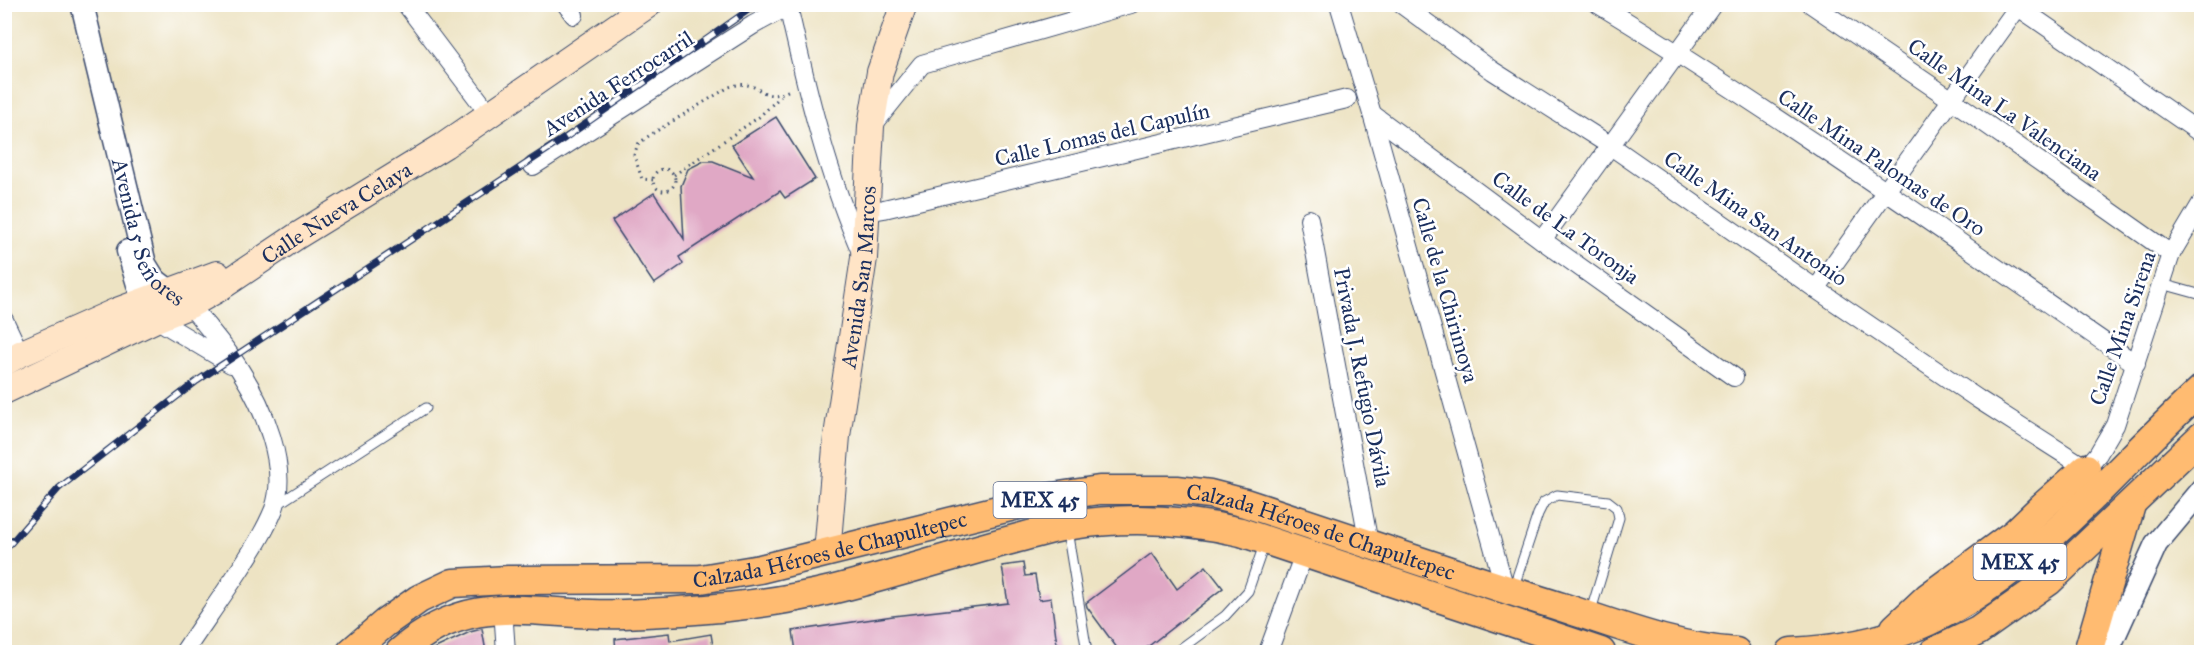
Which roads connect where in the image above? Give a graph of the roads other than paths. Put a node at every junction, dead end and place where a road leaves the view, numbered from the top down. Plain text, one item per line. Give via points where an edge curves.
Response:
1 (69, 4) edge
2 (82, 4) edge
3 (406, 4) edge
4 (628, 4) edge
5 (650, 4) edge
6 (904, 4) edge
7 (1131, 4) edge
8 (1339, 4) edge
9 (1598, 4) edge
10 (1713, 4) edge
11 (1811, 4) edge
12 (790, 5) edge
13 (1402, 5) edge
14 (2017, 5) edge
15 (1679, 54) junction
16 (1347, 99) dead end
17 (1953, 100) junction
18 (486, 111) junction
19 (1372, 114) junction
20 (872, 126) junction
21 (2202, 134) edge
22 (1611, 146) junction
23 (533, 166) dead end
24 (1885, 192) junction
25 (2202, 202) edge
26 (867, 212) junction
27 (1309, 219) dead end
28 (1542, 240) junction
29 (2171, 254) junction
30 (864, 258) junction
31 (2162, 284) junction
32 (1815, 289) junction
33 (2202, 295) edge
34 (180, 299) junction
35 (149, 310) junction
36 (4, 320) edge
37 (12, 358) edge
38 (2136, 364) junction
39 (240, 370) junction
40 (1734, 377) dead end
41 (2202, 390) edge
42 (4, 391) edge
43 (426, 408) dead end
44 (2202, 436) edge
45 (2086, 468) junction
46 (2201, 491) edge
47 (2132, 504) junction
48 (275, 507) junction
49 (1067, 526) junction
50 (1265, 540) junction
51 (1370, 544) junction
52 (827, 553) junction
53 (1304, 554) junction
54 (1508, 590) junction
55 (503, 609) junction
56 (1589, 616) junction
57 (1885, 636) junction
58 (184, 652) edge
59 (351, 652) edge
60 (400, 652) edge
61 (506, 652) edge
62 (1087, 652) edge
63 (1176, 652) edge
64 (1268, 652) edge
65 (1601, 652) edge
66 (1736, 652) edge
67 (1791, 652) edge
68 (1934, 652) edge
69 (2088, 652) edge
70 (2107, 652) edge

1 - 35 street, Avenida 5 Señores via 132,268
2 - 34 street, Avenida 5 Señores via 145,264 155,280
3 - 18 street
4 - 18 main road, Calle Nueva Celaya
5 - 18 main road, Calle Nueva Celaya
6 - 20 main road, Avenida San Marcos via 880,72
7 - 20 street via 922,64
8 - 19 street, Calle de la Chirimoya
9 - 15 street, Calle Mina Palomas de Oro
10 - 15 street
11 - 17 street, Calle Mina La Valenciana
12 - 23 street, Avenida Ferrocarril
12 - 30 street via 805,83 846,218
13 - 22 street, Calle Mina San Antonio
14 - 17 street
14 - 21 street
15 - 22 street
15 - 24 street, Calle Mina Palomas de Oro
16 - 26 street, Calle Lomas del Capulín
17 - 24 street
17 - 29 street, Calle Mina La Valenciana
18 - 34 main road, Calle Nueva Celaya
19 - 28 street, Calle de La Toronja
19 - 54 street, Calle de la Chirimoya
20 - 26 main road, Avenida San Marcos
22 - 28 street
22 - 32 street, Calle Mina San Antonio
24 - 32 street
24 - 38 street, Calle Mina Palomas de Oro
25 - 29 street, Calle Mina Sirena
26 - 30 main road, Avenida San Marcos
27 - 51 street, Privada J. Refugio Dávila
28 - 40 street, Calle de La Toronja
29 - 31 street, Calle Mina Sirena
30 - 52 main road, Avenida San Marcos via 837,436
31 - 33 lane
31 - 38 street, Calle Mina Sirena
32 - 45 street, Calle Mina San Antonio
34 - 35 main road, Calle Nueva Celaya
34 - 39 street, Avenida 5 Señores
35 - 37 main road, Calle Nueva Celaya
35 - 39 street, Avenida 5 Señores
35 - 42 main road, Calle Nueva Celaya
36 - 37 street
38 - 45 street, Calle Mina Sirena via 2115,425
39 - 48 street via 267,424 276,452
41 - 57 main road, MEX 45 via 2014,567 1939,616
43 - 48 lane
44 - 47 main road, MEX 45
45 - 57 main road via 2015,534 1928,597
46 - 70 street via 2156,544
47 - 68 main road, MEX 45 via 2049,581 2008,612
47 - 69 main road
48 - 58 street via 252,551
49 - 50 main road, Calzada Héroes de Chapultepec / MEX 45 via 1181,520
49 - 55 main road, Calzada Héroes de Chapultepec / MEX 45 via 834,589 713,610 620,614
49 - 62 lane
50 - 53 main road, Calzada Héroes de Chapultepec / MEX 45
50 - 63 lane via 1248,591 1225,616
51 - 52 main road, Calzada Héroes de Chapultepec / MEX 45 via 1210,494 1099,490 1046,498
51 - 54 main road, Calzada Héroes de Chapultepec / MEX 45
52 - 59 main road, Calzada Héroes de Chapultepec / MEX 45 via 700,579 453,583 418,599
53 - 64 street
53 - 65 main road, Calzada Héroes de Chapultepec / MEX 45 via 1540,637
54 - 56 main road, Calzada Héroes de Chapultepec / MEX 45
54 - 56 lane via 1544,502 1557,495 1608,501 1617,508 1619,518
55 - 60 main road, Calzada Héroes de Chapultepec / MEX 45 via 446,621
55 - 61 street
56 - 66 main road, Calzada Héroes de Chapultepec / MEX 45 via 1677,642
57 - 67 main road, MEX 45 via 1840,647

